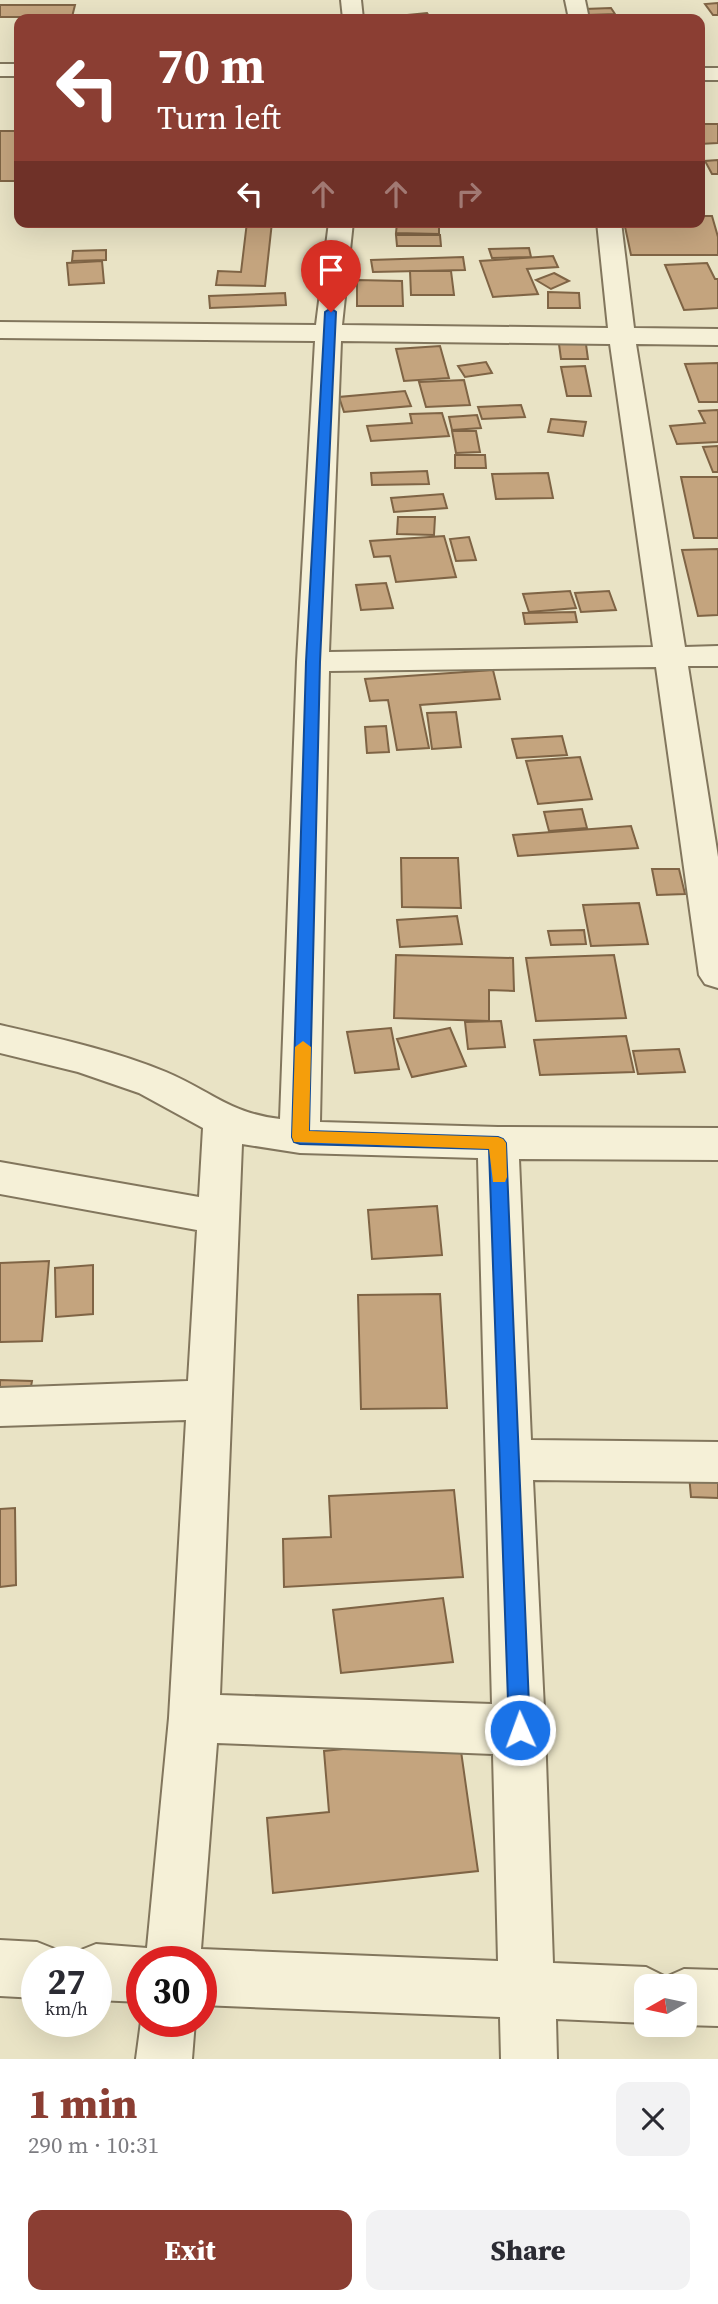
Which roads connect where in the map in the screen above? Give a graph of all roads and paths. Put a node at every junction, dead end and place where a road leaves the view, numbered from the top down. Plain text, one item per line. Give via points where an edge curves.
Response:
1 (340, 228) edge
2 (610, 228) edge
3 (0, 330) edge
4 (328, 334) junction
5 (622, 336) junction
6 (718, 337) edge
7 (671, 656) junction
8 (718, 656) edge
9 (313, 662) junction
10 (718, 975) edge
11 (0, 1039) edge
12 (223, 1121) junction
13 (300, 1137) junction
14 (498, 1143) junction
15 (718, 1144) edge
16 (0, 1178) edge
17 (219, 1217) junction
18 (210, 1400) junction
19 (0, 1407) edge
20 (509, 1460) junction
21 (718, 1462) edge
22 (194, 1718) junction
23 (520, 1730) junction
24 (174, 1946) edge
25 (0, 1968) edge
26 (21, 1969) edge
27 (217, 1978) edge
28 (527, 1990) junction
29 (634, 1994) edge
30 (697, 1997) edge
31 (718, 1998) edge
32 (166, 2037) edge
33 (164, 2059) edge
34 (529, 2059) edge

1 - 4 street
2 - 5 street
3 - 4 street
4 - 5 street
4 - 9 street
5 - 6 street
5 - 7 street
7 - 8 street
7 - 9 street
7 - 10 street
9 - 13 street
11 - 12 street via 84,1059 153,1083
12 - 13 street via 251,1131
12 - 17 street
13 - 14 street
14 - 15 street
14 - 20 street
16 - 17 street
17 - 18 street
18 - 19 street
18 - 22 street
20 - 21 street
20 - 23 street
22 - 23 street
22 - 24 street
23 - 28 street
25 - 26 street
27 - 28 street
28 - 29 street
28 - 34 street
30 - 31 street
32 - 33 street

